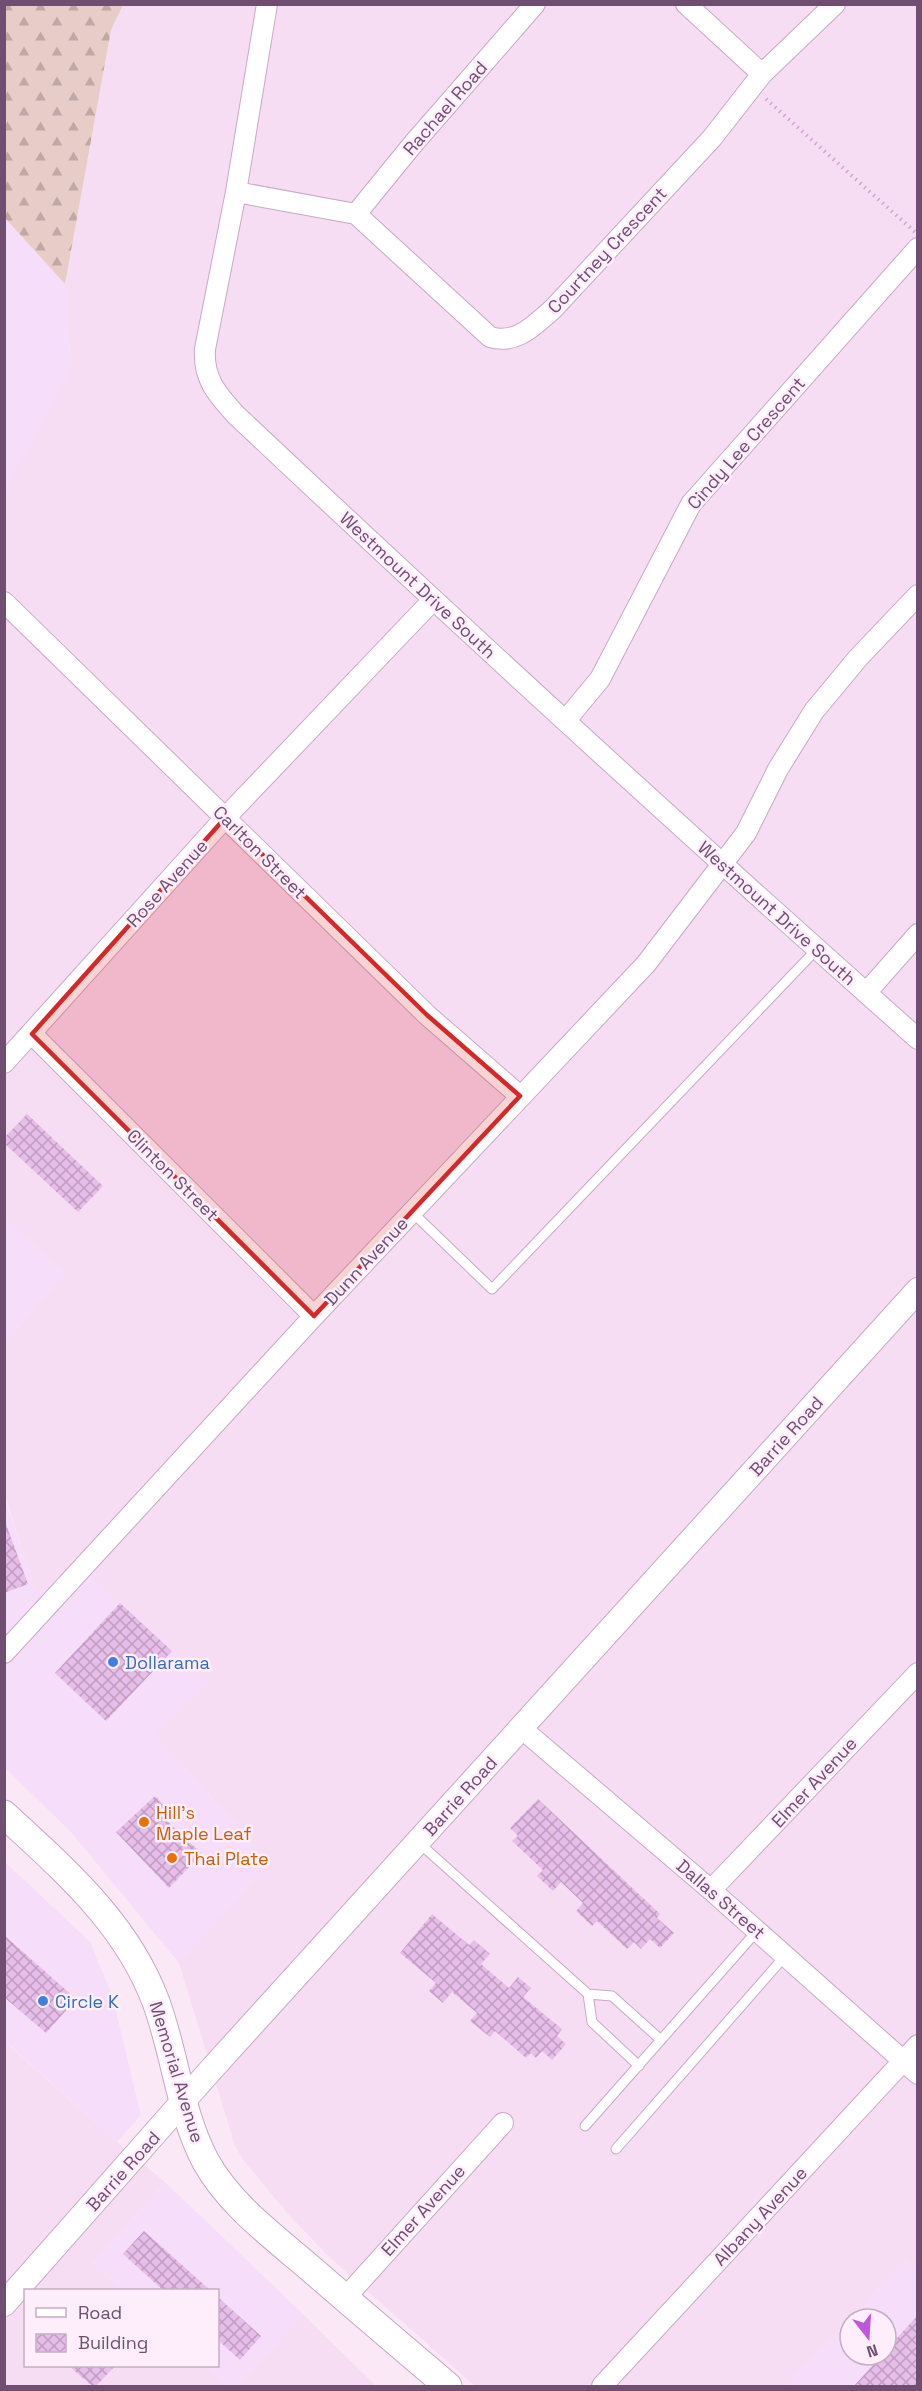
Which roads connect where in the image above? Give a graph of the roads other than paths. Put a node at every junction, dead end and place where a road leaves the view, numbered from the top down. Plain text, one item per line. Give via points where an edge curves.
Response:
1 (267, 4) edge
2 (536, 4) edge
3 (686, 4) edge
4 (835, 4) edge
5 (757, 80) junction
6 (236, 192) junction
7 (356, 214) junction
8 (918, 248) edge
9 (918, 595) edge
10 (432, 600) junction
11 (4, 602) edge
12 (566, 720) junction
13 (225, 818) junction
14 (722, 865) junction
15 (918, 934) edge
16 (817, 949) junction
17 (866, 993) junction
18 (32, 1034) junction
19 (918, 1039) edge
20 (4, 1063) edge
21 (520, 1096) junction
22 (412, 1212) junction
23 (918, 1290) edge
24 (314, 1316) junction
25 (4, 1653) edge
26 (918, 1673) edge
27 (521, 1728) junction
28 (4, 1814) edge
29 (418, 1842) junction
30 (711, 1890) junction
31 (757, 1931) junction
32 (785, 1956) junction
33 (588, 1994) junction
34 (662, 2040) junction
35 (918, 2045) edge
36 (639, 2066) junction
37 (910, 2068) edge
38 (185, 2101) junction
39 (502, 2123) dead end
40 (585, 2126) dead end
41 (616, 2149) dead end
42 (345, 2298) junction
43 (4, 2304) edge
44 (448, 2386) edge
45 (602, 2386) edge

1 - 6 street, Westmount Drive South
2 - 7 street, Rachael Road
3 - 5 street
4 - 5 street, Courtney Crescent
5 - 7 street, Courtney Crescent via 712,138 553,309 525,332 503,341 490,337 472,322
6 - 7 street
6 - 10 street, Westmount Drive South via 205,370 236,415
8 - 12 street, Cindy Lee Crescent via 691,504 600,679
9 - 14 street via 814,711 778,769 746,833
10 - 12 street, Westmount Drive South
10 - 13 street, Rose Avenue
11 - 13 street, Carlton Street
12 - 14 street, Westmount Drive South
13 - 18 street, Rose Avenue
13 - 21 street, Carlton Street via 427,1015
14 - 16 street, Westmount Drive South
14 - 21 street, Dunn Avenue via 646,964
15 - 17 street
16 - 17 street, Westmount Drive South
16 - 22 lane via 492,1289
17 - 19 street, Westmount Drive South
18 - 20 street, Rose Avenue
18 - 24 street, Clinton Street
21 - 22 street, Dunn Avenue
22 - 24 street, Dunn Avenue
23 - 27 street, Barrie Road
24 - 25 street, Dunn Avenue
26 - 30 street, Elmer Avenue
27 - 29 street, Barrie Road
27 - 30 street, Dallas Street
28 - 38 main road, Memorial Avenue via 100,1906 128,1945 156,2002
29 - 33 lane
29 - 38 street, Barrie Road
30 - 31 street, Dallas Street
31 - 32 street, Dallas Street
31 - 34 lane
32 - 37 street, Dallas Street
32 - 41 lane
33 - 34 lane via 612,1996
33 - 36 lane via 592,2022
34 - 36 lane
35 - 37 street, Albany Avenue
36 - 40 lane
37 - 45 street, Albany Avenue
38 - 42 main road, Memorial Avenue via 202,2154 222,2185 253,2219
38 - 43 street, Barrie Road
39 - 42 street, Elmer Avenue
42 - 44 main road, Memorial Avenue

